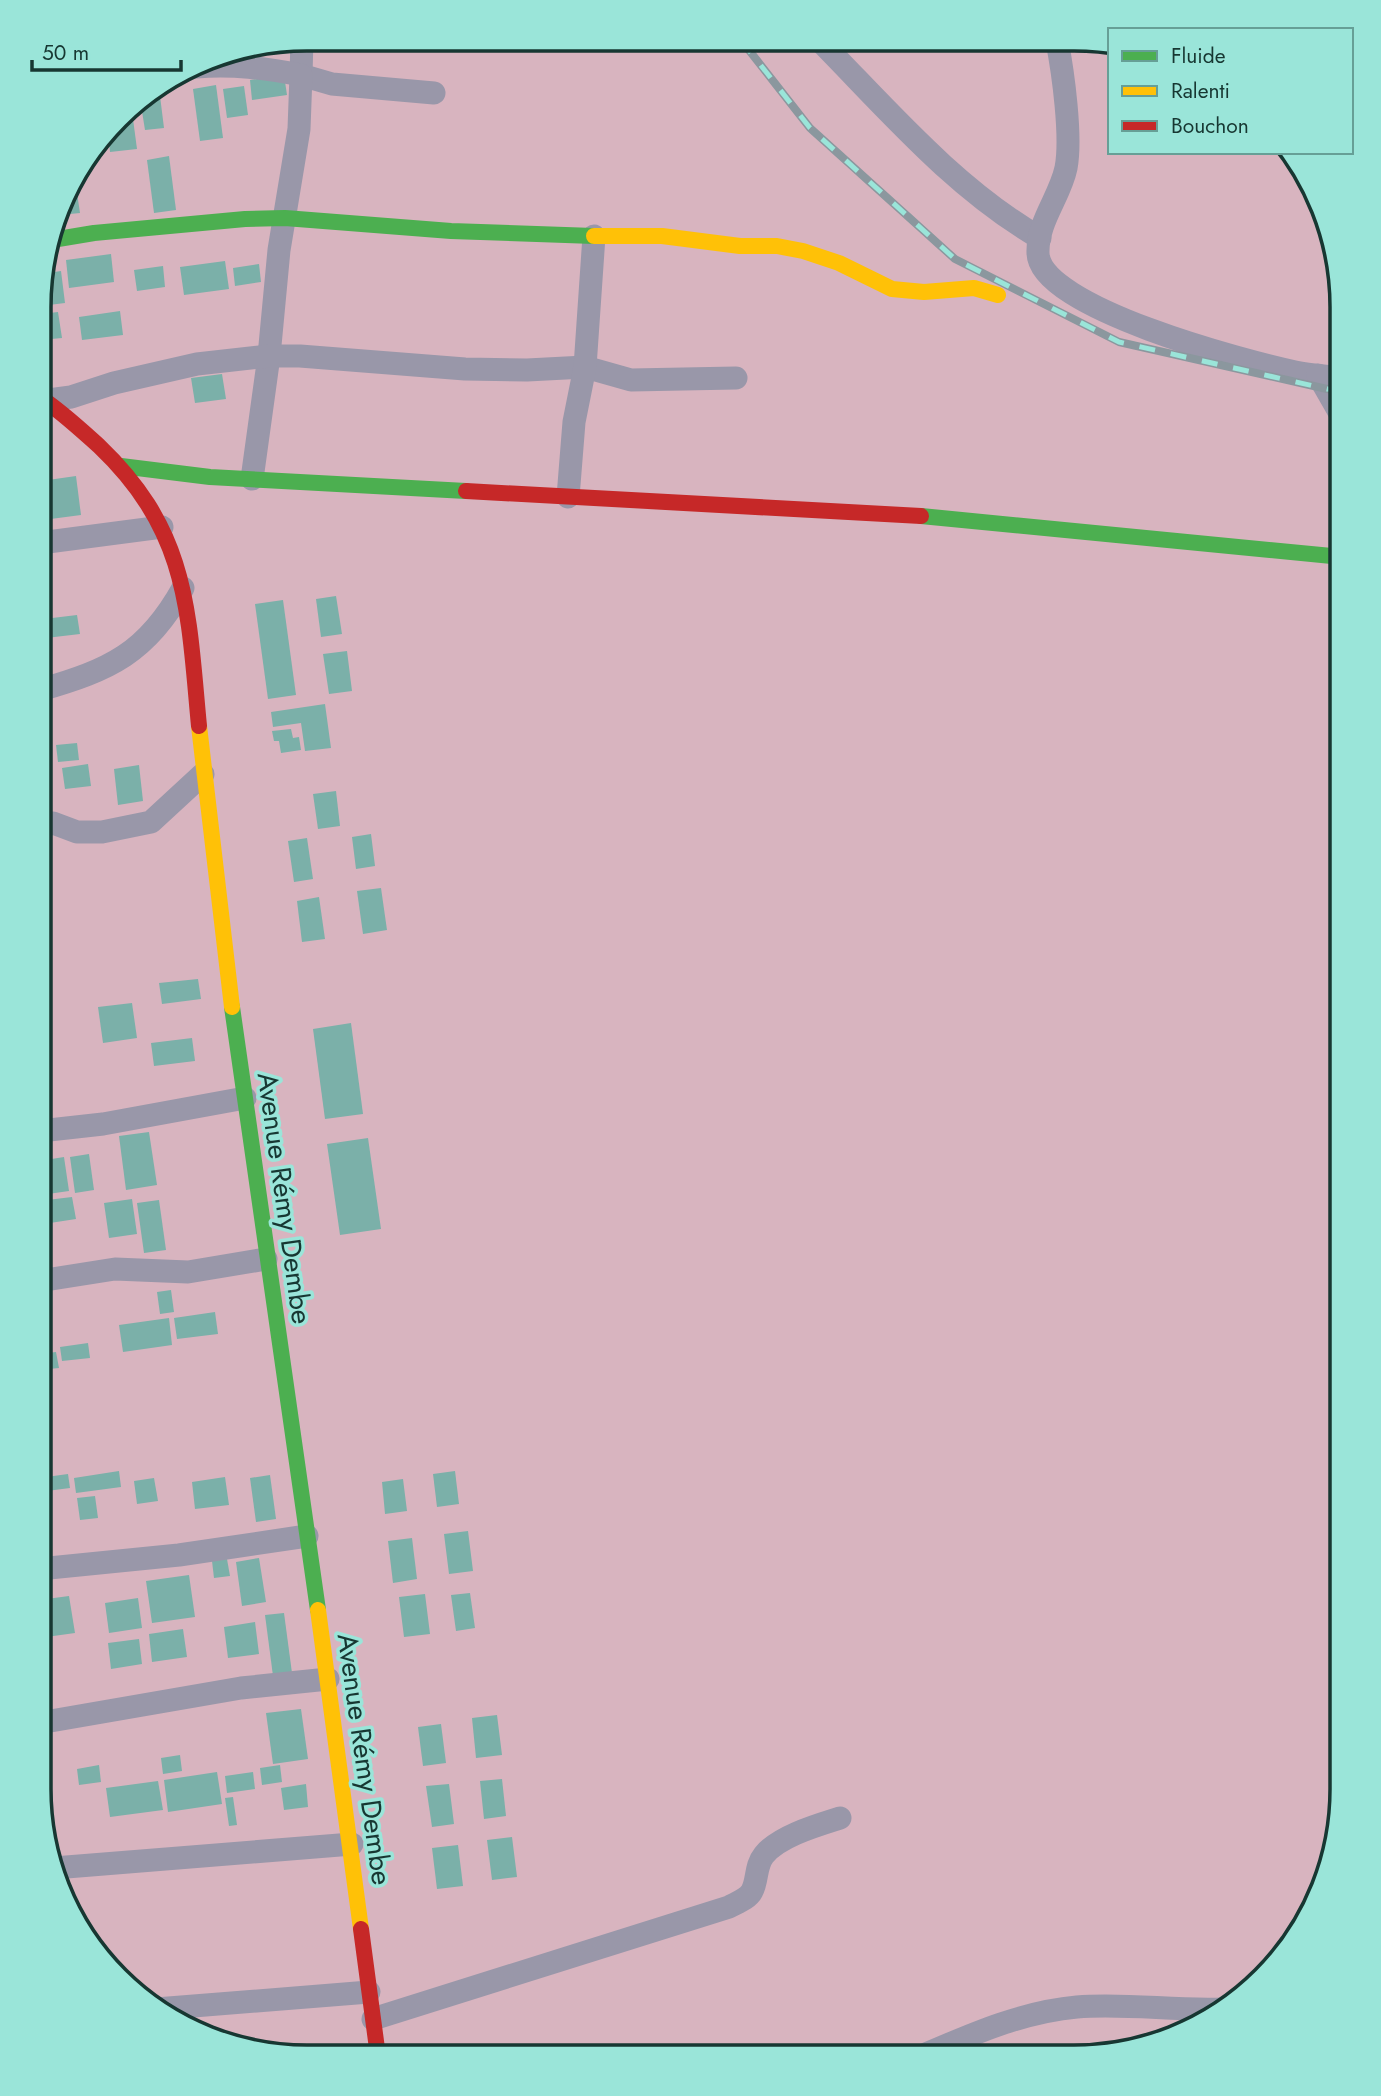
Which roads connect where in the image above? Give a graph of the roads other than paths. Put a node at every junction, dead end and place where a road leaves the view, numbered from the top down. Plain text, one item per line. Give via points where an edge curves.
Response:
1 (302, 51) edge
2 (830, 51) edge
3 (1059, 51) edge
4 (220, 65) edge
5 (301, 75) junction
6 (433, 93) dead end
7 (285, 218) junction
8 (594, 236) junction
9 (1040, 238) junction
10 (59, 239) edge
11 (998, 295) dead end
12 (269, 356) junction
13 (584, 367) junction
14 (1318, 375) junction
15 (1330, 376) edge
16 (736, 378) dead end
17 (1330, 396) edge
18 (51, 399) edge
19 (51, 408) edge
20 (121, 466) junction
21 (252, 480) junction
22 (568, 498) junction
23 (162, 527) junction
24 (51, 542) edge
25 (1330, 557) edge
26 (183, 588) junction
27 (51, 686) edge
28 (203, 774) junction
29 (51, 823) edge
30 (245, 1098) junction
31 (51, 1130) edge
32 (266, 1259) junction
33 (51, 1279) edge
34 (307, 1536) junction
35 (51, 1568) edge
36 (328, 1679) junction
37 (51, 1721) edge
38 (839, 1818) dead end
39 (352, 1844) junction
40 (63, 1867) edge
41 (369, 1992) junction
42 (173, 2008) edge
43 (1206, 2009) edge
44 (373, 2019) junction
45 (377, 2045) edge
46 (949, 2045) edge

1 - 5 street
2 - 9 street via 953,175
3 - 9 street via 1068,153
4 - 5 street via 256,66
5 - 6 street via 332,84
5 - 7 street via 299,129
7 - 8 street
7 - 10 street
7 - 12 street
8 - 11 street via 662,236 777,246 839,263 892,289 974,288
8 - 13 street
9 - 14 street via 1039,260 1047,273 1091,305 1178,340
12 - 13 street via 465,369
12 - 18 street via 197,364
12 - 21 street
13 - 16 street via 631,380
13 - 22 street
14 - 15 street
14 - 17 street
19 - 20 street, Avenue Rémy Dembe
20 - 21 street
20 - 23 street, Avenue Rémy Dembe
21 - 22 street
22 - 25 street via 959,518
23 - 24 street
23 - 26 street, Avenue Rémy Dembe
26 - 27 street via 169,615 124,657 104,669
26 - 28 street, Avenue Rémy Dembe
28 - 29 street via 151,822 102,832 77,832
28 - 30 street, Avenue Rémy Dembe
30 - 31 street
30 - 32 street, Avenue Rémy Dembe
32 - 33 street via 188,1272 115,1269
32 - 34 street, Avenue Rémy Dembe
34 - 35 street
34 - 36 street, Avenue Rémy Dembe
36 - 37 street via 241,1688
36 - 39 street, Avenue Rémy Dembe
38 - 44 street via 766,1852 752,1891 729,1908
39 - 40 street
39 - 41 street, Avenue Rémy Dembe
41 - 42 street
41 - 44 street, Avenue Rémy Dembe
43 - 46 street via 1078,2007 1012,2020
44 - 45 street, Avenue Rémy Dembe

